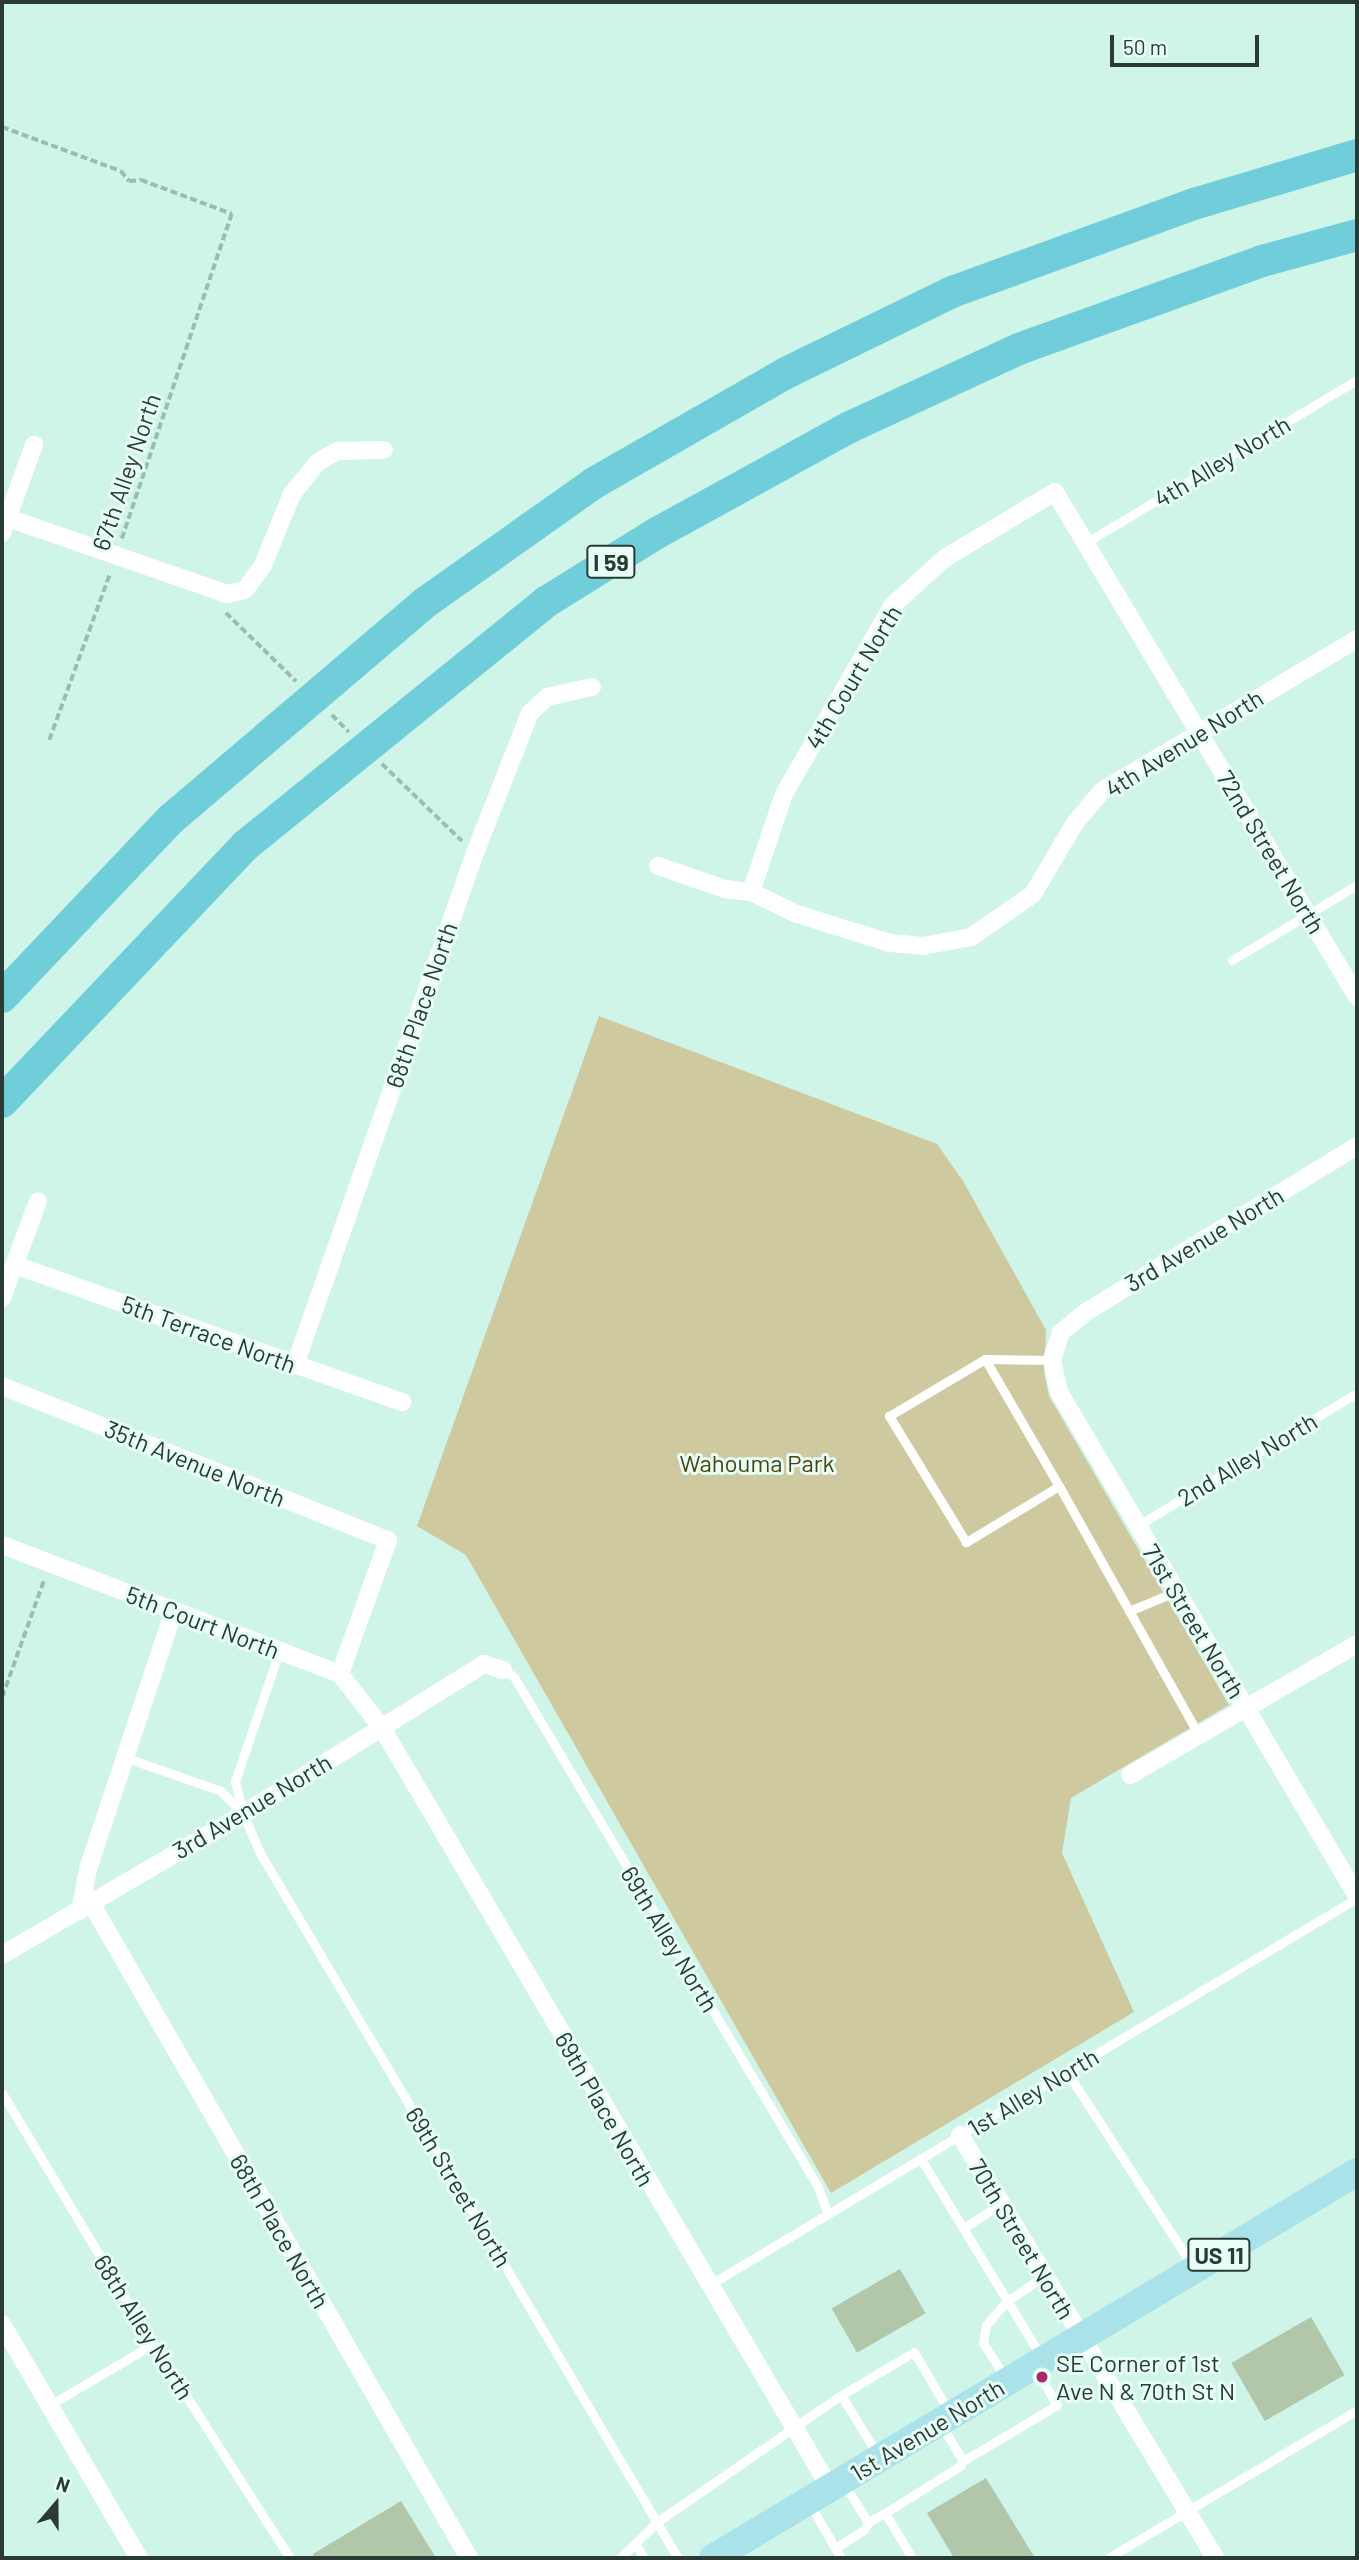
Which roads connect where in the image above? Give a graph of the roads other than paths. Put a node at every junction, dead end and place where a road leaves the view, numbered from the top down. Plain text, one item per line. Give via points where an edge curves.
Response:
1 (1357, 155) edge
2 (1357, 235) edge
3 (1357, 380) edge
4 (34, 444) dead end
5 (384, 450) dead end
6 (1055, 492) joint
7 (4, 522) edge
8 (1087, 542) junction
9 (1357, 639) edge
10 (592, 687) dead end
11 (1199, 732) junction
12 (658, 866) dead end
13 (1357, 885) edge
14 (751, 892) junction
15 (1308, 914) junction
16 (1232, 960) dead end
17 (2, 997) edge
18 (1357, 997) edge
19 (2, 1102) edge
20 (1357, 1146) edge
21 (38, 1201) dead end
22 (15, 1265) junction
23 (2, 1298) edge
24 (985, 1359) junction
25 (1052, 1360) junction
26 (295, 1364) junction
27 (2, 1387) edge
28 (1357, 1393) edge
29 (402, 1402) dead end
30 (1059, 1486) junction
31 (1137, 1526) junction
32 (2, 1545) edge
33 (1175, 1592) junction
34 (174, 1611) junction
35 (1129, 1611) junction
36 (1357, 1644) edge
37 (279, 1651) junction
38 (503, 1670) joint
39 (340, 1674) junction
40 (1248, 1709) junction
41 (382, 1728) junction
42 (1200, 1737) junction
43 (124, 1758) junction
44 (1130, 1775) dead end
45 (243, 1814) junction
46 (1357, 1897) edge
47 (86, 1907) junction
48 (2, 1955) edge
49 (1067, 2072) junction
50 (2, 2092) edge
51 (960, 2135) junction
52 (920, 2159) junction
53 (1357, 2172) edge
54 (1001, 2204) junction
55 (828, 2214) junction
56 (963, 2228) junction
57 (1195, 2270) junction
58 (1044, 2276) junction
59 (709, 2285) junction
60 (1007, 2301) junction
61 (2, 2324) edge
62 (1081, 2338) junction
63 (153, 2344) junction
64 (1038, 2363) junction
65 (1007, 2382) junction
66 (841, 2395) junction
67 (50, 2405) junction
68 (1357, 2410) edge
69 (946, 2419) junction
70 (794, 2428) junction
71 (880, 2458) junction
72 (963, 2461) junction
73 (827, 2490) junction
74 (1186, 2511) junction
75 (885, 2513) junction
76 (657, 2522) junction
77 (868, 2522) junction
78 (635, 2543) junction
79 (835, 2548) junction
80 (139, 2558) edge
81 (290, 2558) edge
82 (469, 2558) edge
83 (620, 2558) edge
84 (644, 2558) edge
85 (678, 2558) edge
86 (713, 2558) edge
87 (841, 2558) edge
88 (912, 2558) edge
89 (1108, 2558) edge
90 (1215, 2558) edge

1 - 17 highway via 1194,204 953,292 786,373 594,483 426,602 171,819
2 - 19 highway, I 59 via 1262,261 995,360 850,427 657,533 546,602 246,845
3 - 8 lane, 4th Alley North
4 - 7 street
5 - 7 street via 337,451 318,462 292,494 263,565 245,590 227,594
6 - 8 street, 72nd Street North
6 - 14 street, 4th Court North via 945,558 892,606 784,794
8 - 11 street, 72nd Street North
9 - 11 street, 4th Avenue North
10 - 26 street, 68th Place North via 547,697 530,713 475,853
11 - 14 street, 4th Avenue North via 1102,791 1075,823 1033,894 971,937 923,946 890,943 797,914
11 - 15 street, 72nd Street North
12 - 14 street, 4th Avenue North via 725,890
13 - 15 lane
15 - 16 lane
15 - 18 street, 72nd Street North
20 - 25 street, 3rd Avenue North via 1086,1312 1058,1340
21 - 22 street
22 - 23 street
22 - 26 street, 5th Terrace North
24 - 25 lane
24 - 30 lane
24 - 30 lane via 889,1416 966,1542
25 - 31 street, 71st Street North via 1059,1392
26 - 29 street, 5th Terrace North
27 - 39 street, 35th Avenue North via 388,1540
28 - 31 lane, 2nd Alley North
30 - 35 lane
31 - 33 street, 71st Street North
32 - 34 street, 5th Court North
33 - 35 lane
33 - 40 street, 71st Street North
34 - 37 street, 5th Court North
34 - 43 street
35 - 42 lane
36 - 40 street
37 - 39 street, 5th Court North
37 - 45 lane via 235,1781
38 - 41 street, 3rd Avenue North via 484,1664
38 - 55 lane, 69th Alley North via 514,1677 818,2187
39 - 41 street
40 - 42 street
40 - 46 street, 71st Street North
41 - 45 street, 3rd Avenue North
41 - 59 street, 69th Place North
42 - 44 street
43 - 45 lane via 221,1791
43 - 47 street via 88,1869
45 - 47 street, 3rd Avenue North
45 - 76 lane, 69th Street North via 260,1853
46 - 49 lane, 1st Alley North
47 - 48 street, 3rd Avenue North
47 - 82 street, 68th Place North
49 - 51 lane, 1st Alley North
49 - 57 lane
50 - 63 lane, 68th Alley North
51 - 52 lane, 1st Alley North
51 - 54 street, 70th Street North
52 - 55 lane, 1st Alley North
52 - 56 lane
53 - 57 main road, 1st Avenue North / US 11
54 - 56 lane
54 - 58 street, 70th Street North
55 - 59 lane, 1st Alley North
56 - 60 lane
57 - 62 main road, 1st Avenue North / US 11
58 - 60 lane
58 - 62 street, 70th Street North
59 - 70 street, 69th Place North
60 - 64 lane
60 - 65 lane via 986,2325 983,2343
61 - 67 street
62 - 64 main road, 1st Avenue North / US 11
62 - 74 street, 70th Street North
63 - 67 lane
63 - 81 lane, 68th Alley North
64 - 65 main road, 1st Avenue North / US 11
64 - 72 lane via 1057,2404
65 - 69 main road, 1st Avenue North / US 11
66 - 69 lane via 914,2352
66 - 70 lane
66 - 71 lane
67 - 80 street
68 - 74 lane
69 - 71 main road, 1st Avenue North / US 11
69 - 72 lane
70 - 73 street, 69th Place North
70 - 76 lane
71 - 73 main road, 1st Avenue North / US 11
72 - 75 lane
73 - 77 lane
73 - 79 lane
73 - 86 main road, 1st Avenue North / US 11
74 - 89 lane
74 - 90 street, 70th Street North
75 - 77 lane
75 - 88 lane
76 - 78 lane
76 - 85 lane, 69th Street North
77 - 79 lane via 864,2530
78 - 83 lane
78 - 84 lane
79 - 87 lane

